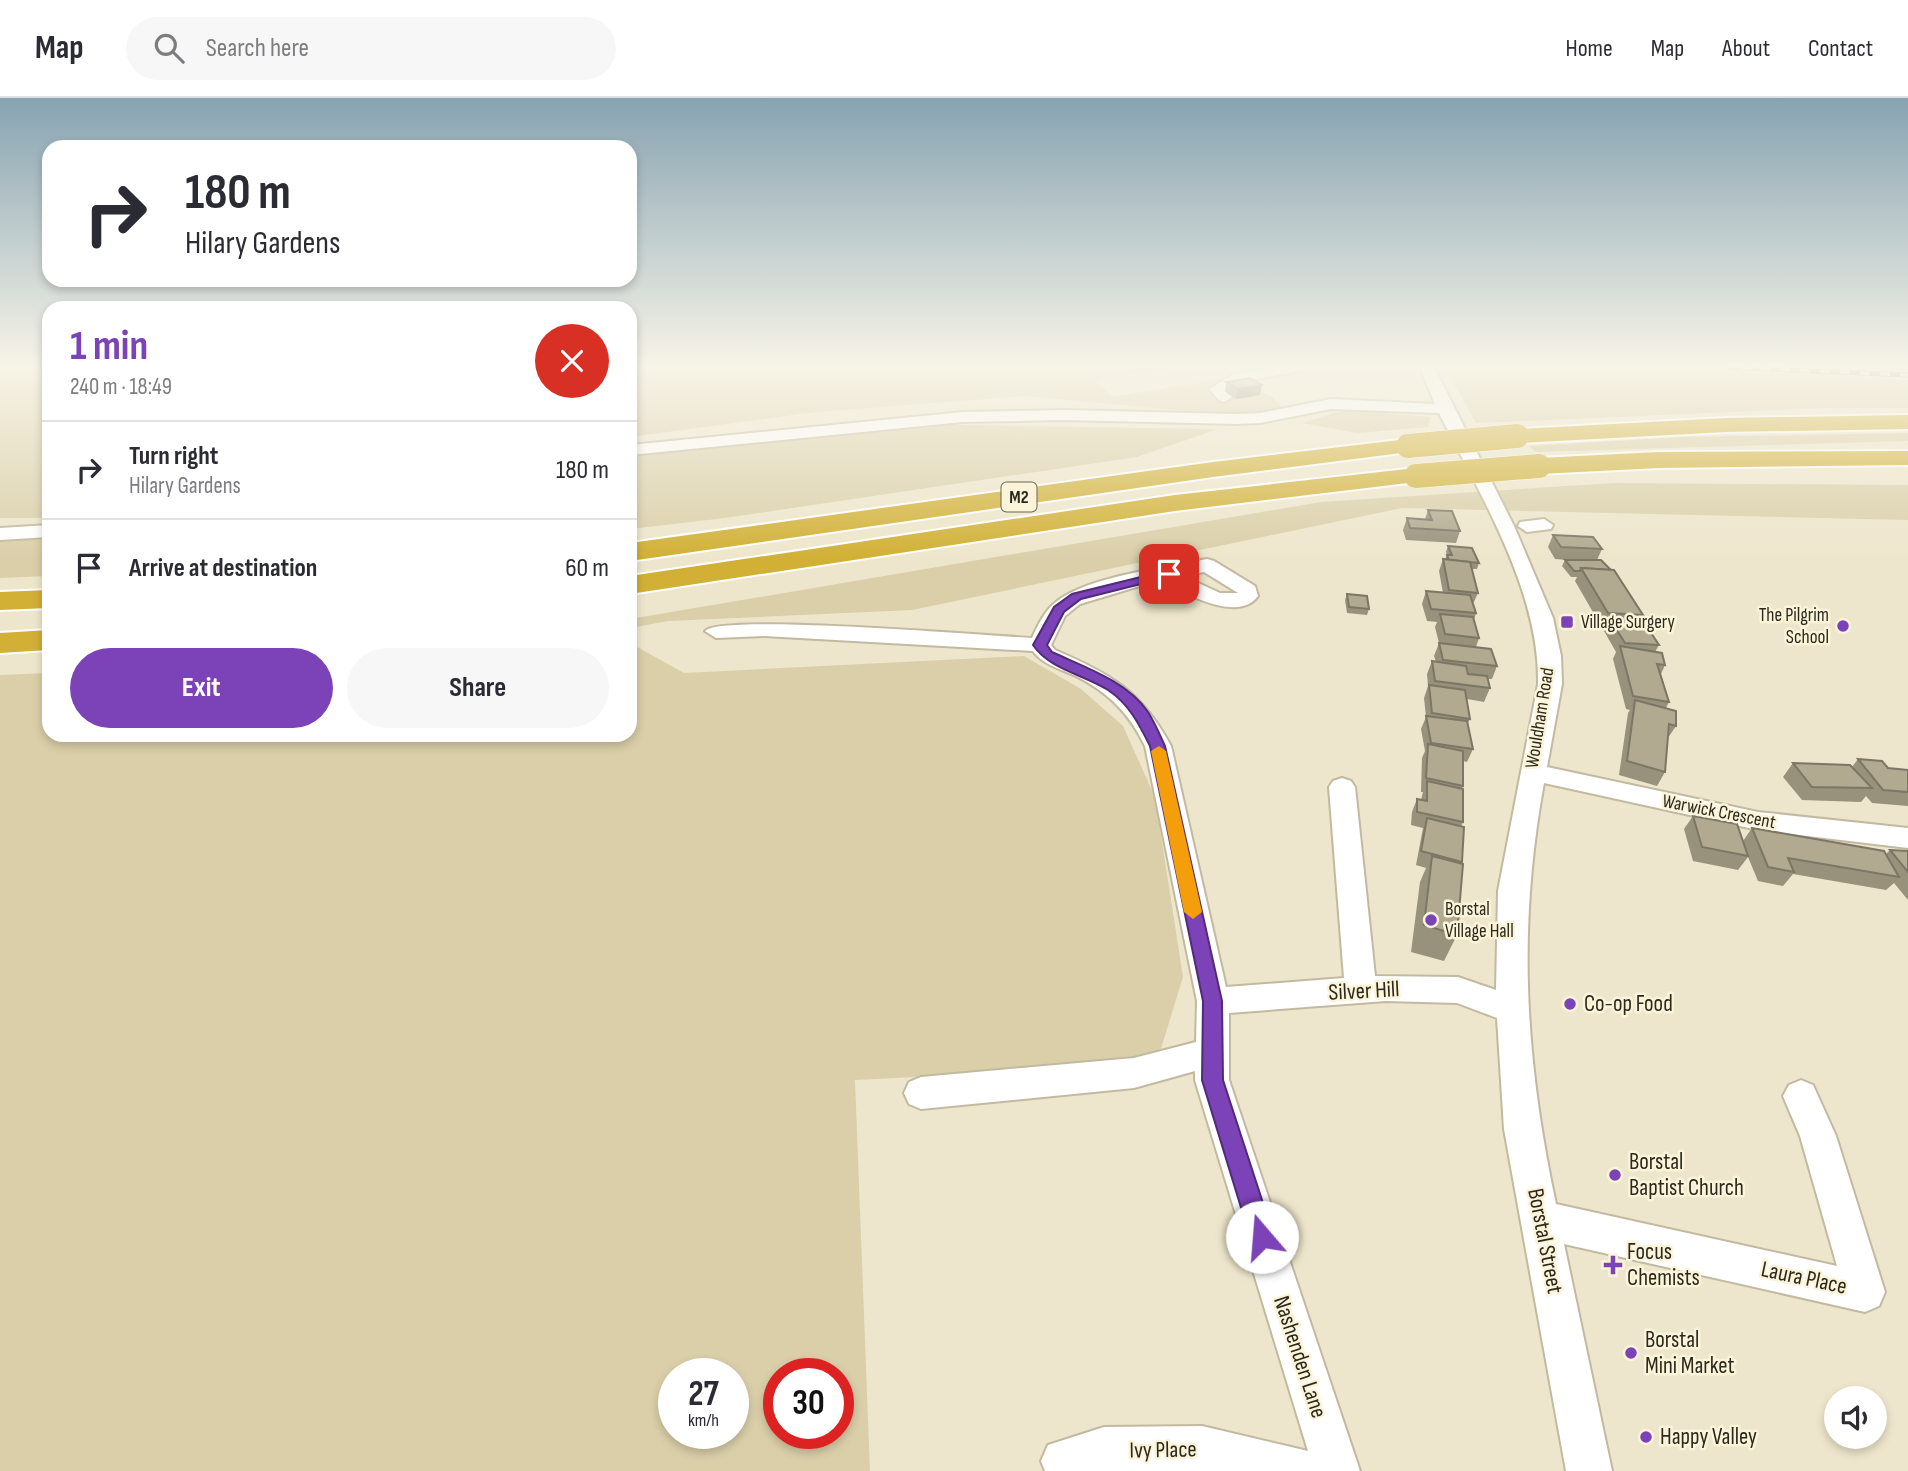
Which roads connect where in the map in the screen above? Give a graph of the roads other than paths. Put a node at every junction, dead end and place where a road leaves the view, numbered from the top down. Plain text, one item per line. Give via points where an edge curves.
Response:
1 (821, 431) edge
2 (1456, 431) edge
3 (1611, 431) edge
4 (637, 449) edge
5 (1908, 458) edge
6 (42, 531) edge
7 (0, 534) edge
8 (637, 550) edge
9 (1164, 575) dead end
10 (637, 584) edge
11 (42, 599) edge
12 (0, 601) edge
13 (716, 631) dead end
14 (42, 640) edge
15 (0, 643) edge
16 (1040, 645) junction
17 (1532, 772) junction
18 (1342, 787) dead end
19 (1908, 838) edge
20 (1361, 990) junction
21 (1213, 1001) junction
22 (1512, 1010) junction
23 (1213, 1052) junction
24 (921, 1093) dead end
25 (1801, 1096) dead end
26 (1541, 1220) junction
27 (1064, 1461) dead end
28 (1302, 1471) edge
29 (1336, 1471) edge
30 (1589, 1471) edge

1 - 4 street
2 - 17 street, Wouldham Road via 1505,526 1546,634 1550,684
3 - 8 highway, M2, bridge via 1408,446 1158,476
5 - 10 highway, M2, bridge via 1659,460 1416,476 1175,503
6 - 7 street
9 - 16 street via 1077,597 1059,609
11 - 12 highway
13 - 16 street via 764,629
14 - 15 highway
16 - 21 street, Nashenden Lane via 1047,655 1113,687 1150,728 1158,746
17 - 19 street, Warwick Crescent via 1758,821
17 - 22 street, Wouldham Road via 1513,891
18 - 20 street
20 - 21 street, Silver Hill
20 - 22 street, Silver Hill via 1458,990
21 - 23 street, Nashenden Lane
22 - 26 street, Borstal Street via 1522,1129
23 - 24 street via 1134,1073
23 - 29 street, Nashenden Lane via 1212,1080
25 - 26 street, Laura Place via 1818,1136 1865,1292
26 - 30 street, Borstal Street
27 - 28 street, Ivy Place via 1104,1450 1202,1448

